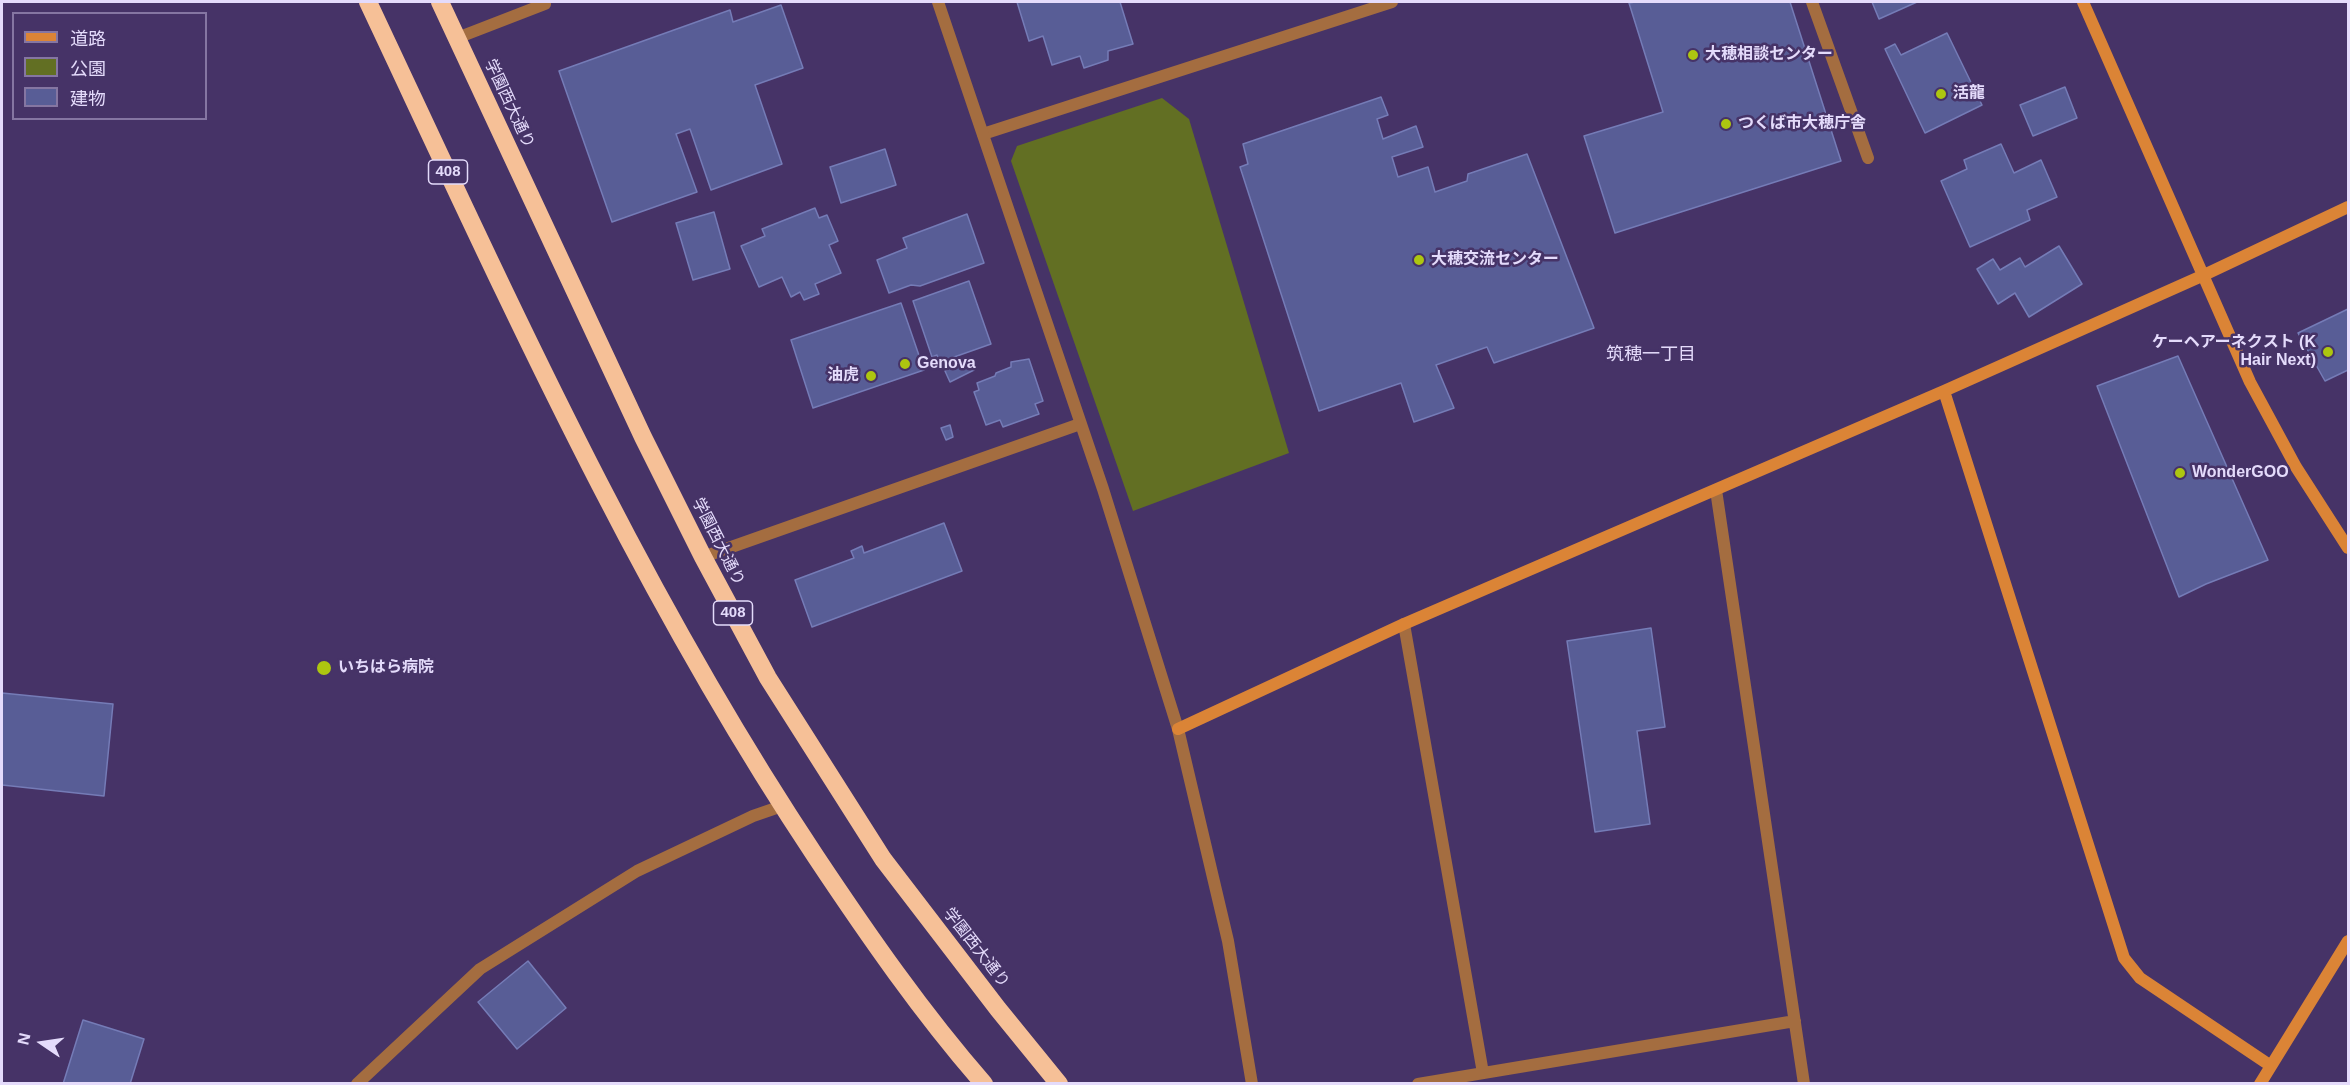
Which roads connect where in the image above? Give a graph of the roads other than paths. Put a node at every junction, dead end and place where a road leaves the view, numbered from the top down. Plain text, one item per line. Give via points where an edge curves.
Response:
1 (368, 2) edge
2 (440, 2) edge
3 (547, 2) edge
4 (938, 2) edge
5 (1392, 2) edge
6 (1812, 2) edge
7 (2083, 2) edge
8 (457, 38) junction
9 (983, 134) junction
10 (1868, 158) dead end
11 (2349, 207) edge
12 (2204, 275) junction
13 (1944, 392) junction
14 (1080, 424) junction
15 (1716, 490) junction
16 (2349, 548) edge
17 (703, 557) junction
18 (1404, 624) junction
19 (1178, 729) junction
20 (782, 806) junction
21 (2349, 941) edge
22 (1795, 1021) junction
23 (2271, 1066) junction
24 (1483, 1073) junction
25 (357, 1083) edge
26 (984, 1083) edge
27 (1059, 1083) edge
28 (1252, 1083) edge
29 (1418, 1083) edge
30 (1804, 1083) edge
31 (2260, 1083) edge

1 - 20 highway, 408 via 560,405 695,662
2 - 8 highway, 学園西大通り / 408
3 - 8 street
4 - 9 street
5 - 9 street
6 - 10 street
7 - 12 street
8 - 17 highway, 学園西大通り / 408 via 583,313
9 - 14 street
11 - 12 street
12 - 13 street
12 - 16 street via 2250,382 2296,467
13 - 15 street
13 - 23 street via 2124,958 2140,978
14 - 17 street
14 - 19 street
15 - 18 street
15 - 22 street
17 - 27 highway, 学園西大通り / 408 via 768,678 883,859
18 - 19 street
18 - 24 street
19 - 28 street via 1228,941
20 - 25 street via 637,871 480,969
20 - 26 highway, 408 via 873,943
21 - 23 street
22 - 24 street
22 - 30 street
23 - 31 street
24 - 29 street

